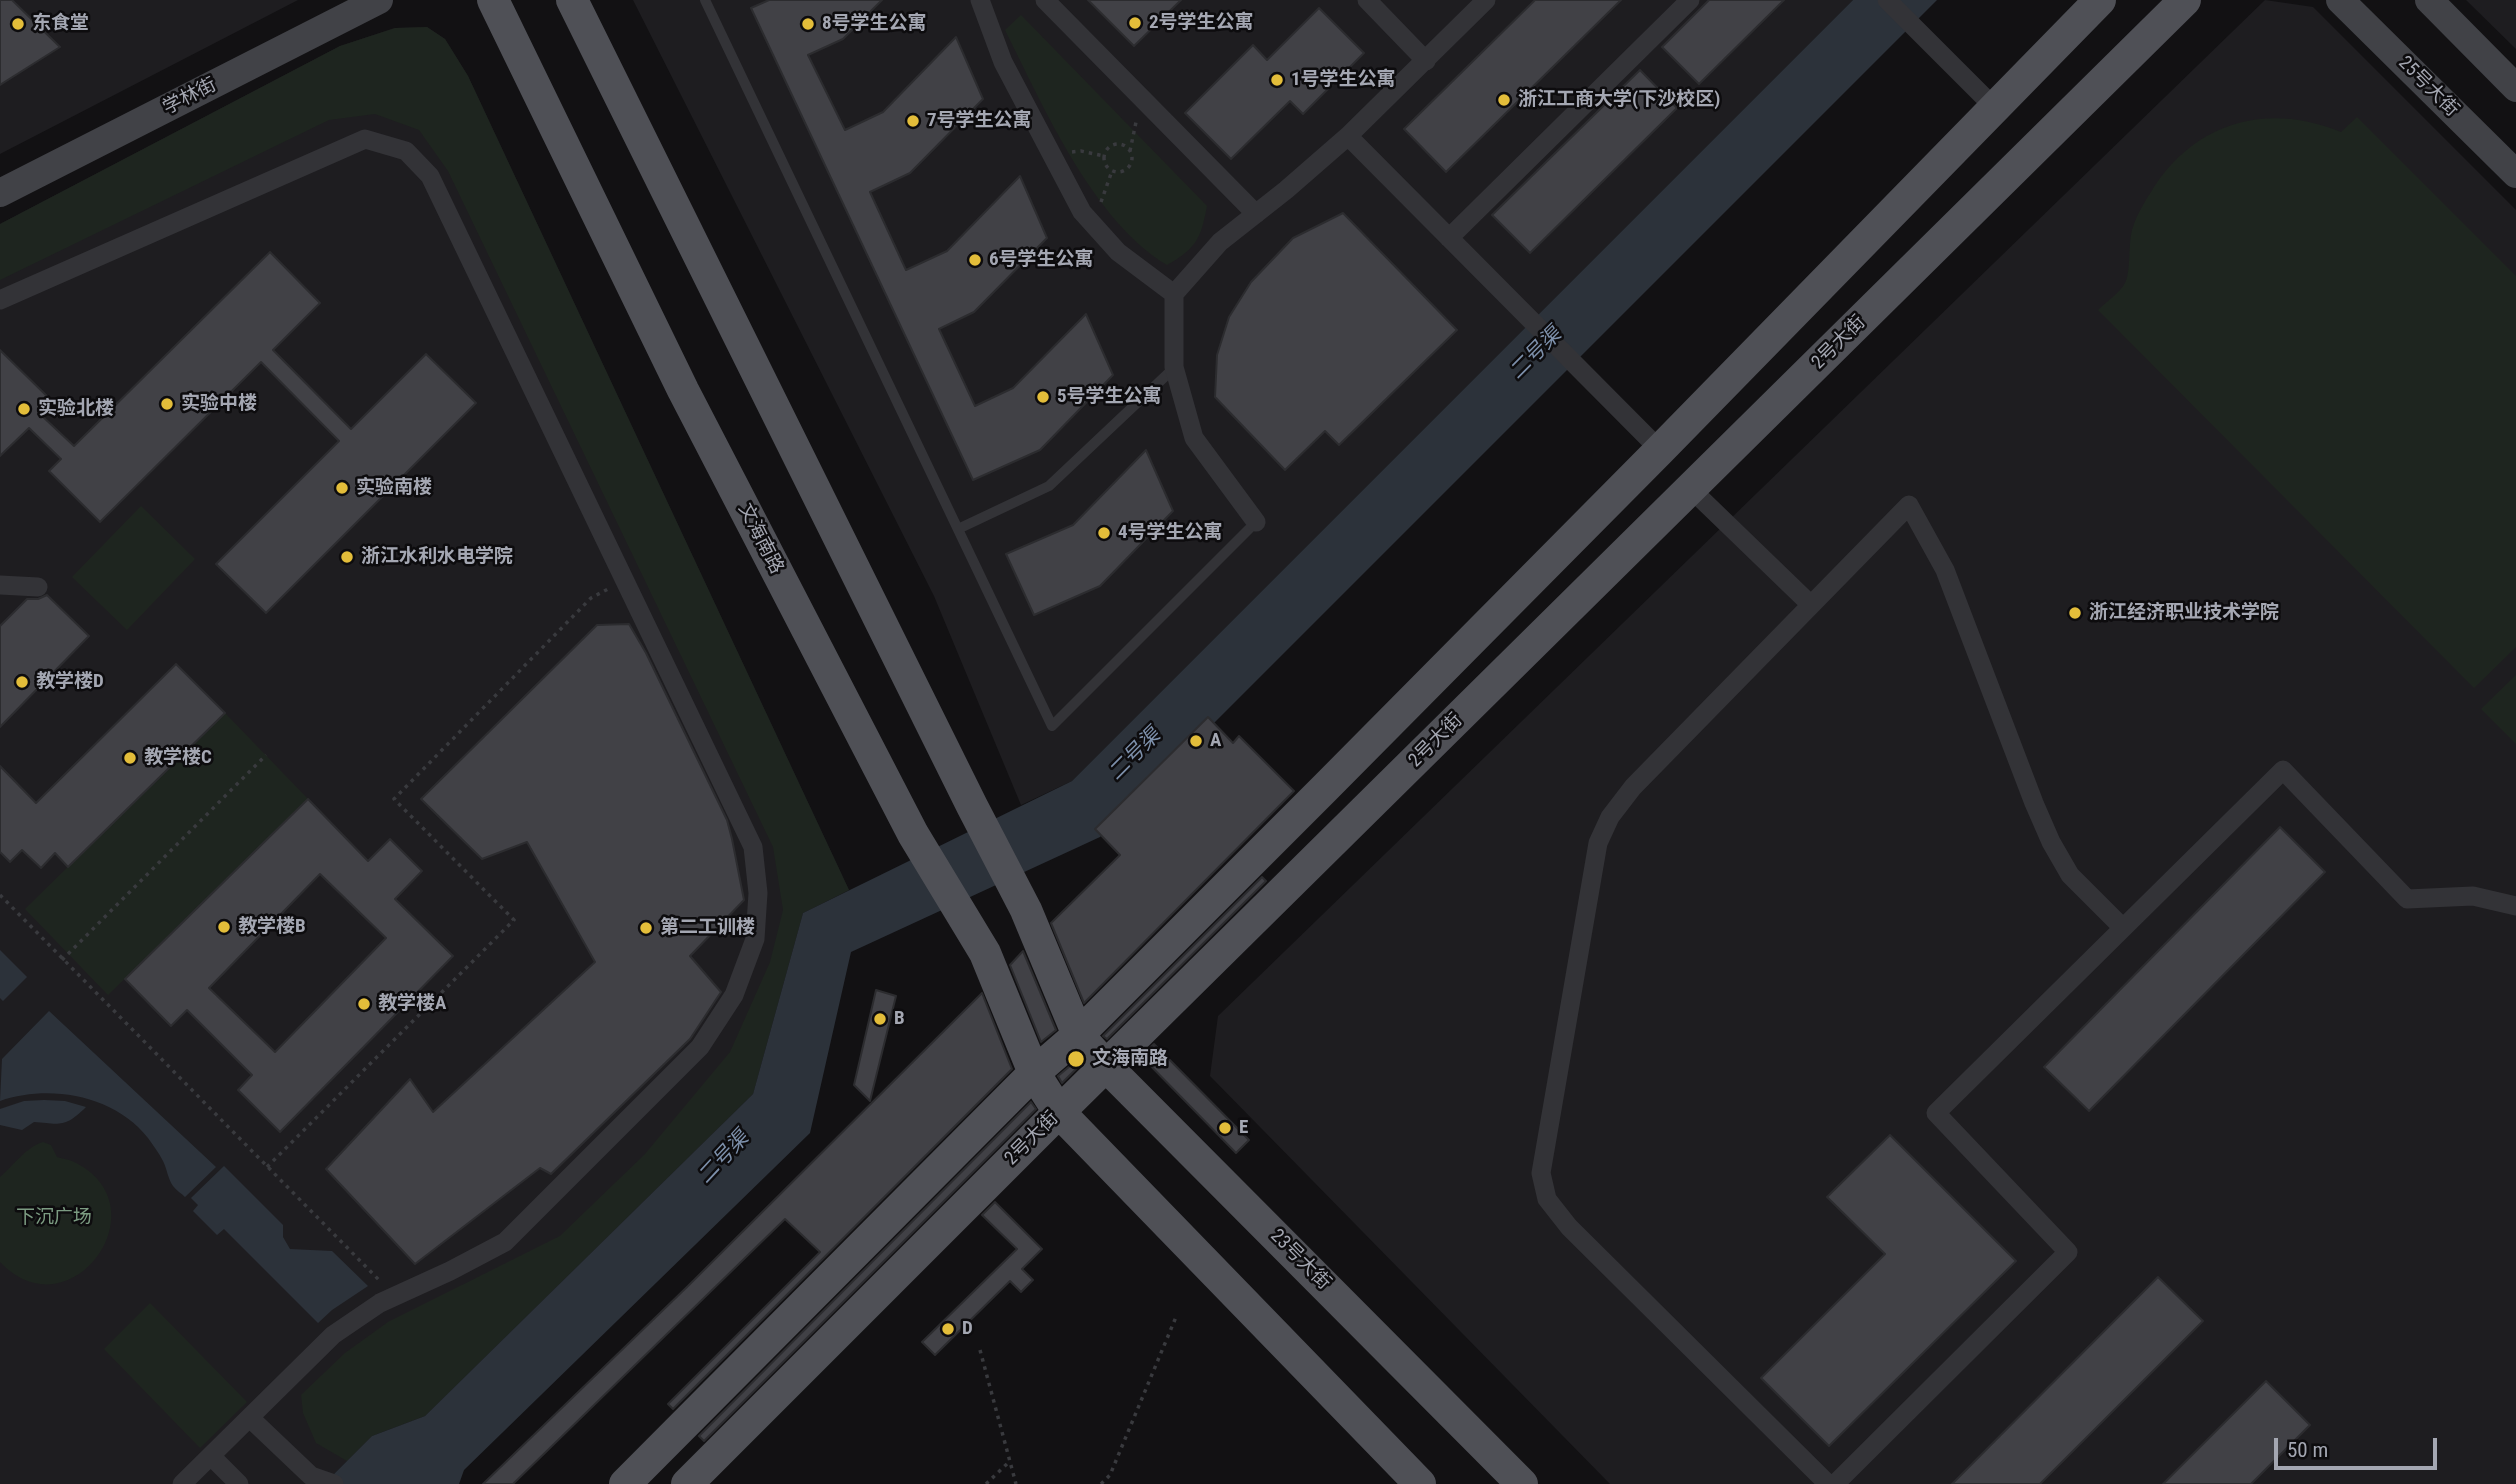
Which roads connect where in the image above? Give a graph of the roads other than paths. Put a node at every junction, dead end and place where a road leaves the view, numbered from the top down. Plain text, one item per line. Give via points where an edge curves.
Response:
1 (379, 0) edge
2 (493, 0) edge
3 (572, 0) edge
4 (705, 0) edge
5 (980, 0) edge
6 (1045, 0) edge
7 (1367, 0) edge
8 (1486, 0) edge
9 (1690, 0) edge
10 (1887, 0) edge
11 (2100, 0) edge
12 (2185, 0) edge
13 (2340, 0) edge
14 (2429, 0) edge
15 (1426, 61) junction
16 (2516, 88) edge
17 (1994, 107) junction
18 (1348, 136) junction
19 (2516, 174) edge
20 (0, 193) edge
21 (1256, 214) junction
22 (1449, 238) junction
23 (1174, 294) junction
24 (0, 300) edge
25 (1174, 367) junction
26 (1660, 450) junction
27 (1691, 489) junction
28 (1255, 522) joint
29 (958, 529) junction
30 (8, 585) edge
31 (38, 587) dead end
32 (0, 602) edge
33 (1810, 604) junction
34 (2516, 906) edge
35 (2123, 928) junction
36 (1078, 1035) junction
37 (1107, 1067) junction
38 (1034, 1073) junction
39 (1059, 1112) junction
40 (250, 1418) junction
41 (211, 1456) junction
42 (182, 1484) edge
43 (239, 1484) edge
44 (334, 1484) edge
45 (625, 1484) edge
46 (687, 1484) edge
47 (1420, 1484) edge
48 (1522, 1484) edge
49 (1828, 1484) edge
50 (1835, 1484) edge

1 - 20 main road, 学林街
2 - 38 main road, 文海南路 via 683,390 913,834 985,953
3 - 36 main road via 1026,910
4 - 29 lane
5 - 23 street via 1003,62 1082,212 1118,252
6 - 21 street
7 - 15 street
8 - 15 street
9 - 22 street
10 - 17 street
11 - 17 main road
12 - 27 main road, 2号大街
13 - 19 main road, 25号大街
14 - 16 main road
15 - 18 street
17 - 26 main road
18 - 21 street
18 - 22 street
21 - 23 street via 1220,242
22 - 26 street
23 - 25 street
24 - 40 street via 366,139 406,151 430,176 752,847 758,893 755,939 734,995 700,1047 505,1242 380,1303 333,1335
25 - 28 street via 1194,438
25 - 29 lane via 1049,486
26 - 36 main road
27 - 33 street
27 - 37 main road, 2号大街
28 - 29 lane via 1052,726
30 - 31 street
30 - 32 street
33 - 35 street via 1909,505 1945,570 2051,842 2070,875
33 - 49 street via 1633,787 1610,817 1598,843 1541,1173 1547,1199 1569,1227
34 - 35 street via 2473,896 2407,899 2283,770
35 - 50 street via 1936,1113 2068,1252
36 - 37 main road, 23号大街
36 - 38 main road
37 - 39 main road, 2号大街
37 - 48 main road, 23号大街
38 - 39 main road
38 - 45 main road
39 - 46 main road, 2号大街
39 - 47 main road
40 - 41 street
40 - 44 street via 312,1476
41 - 42 street
41 - 43 street

